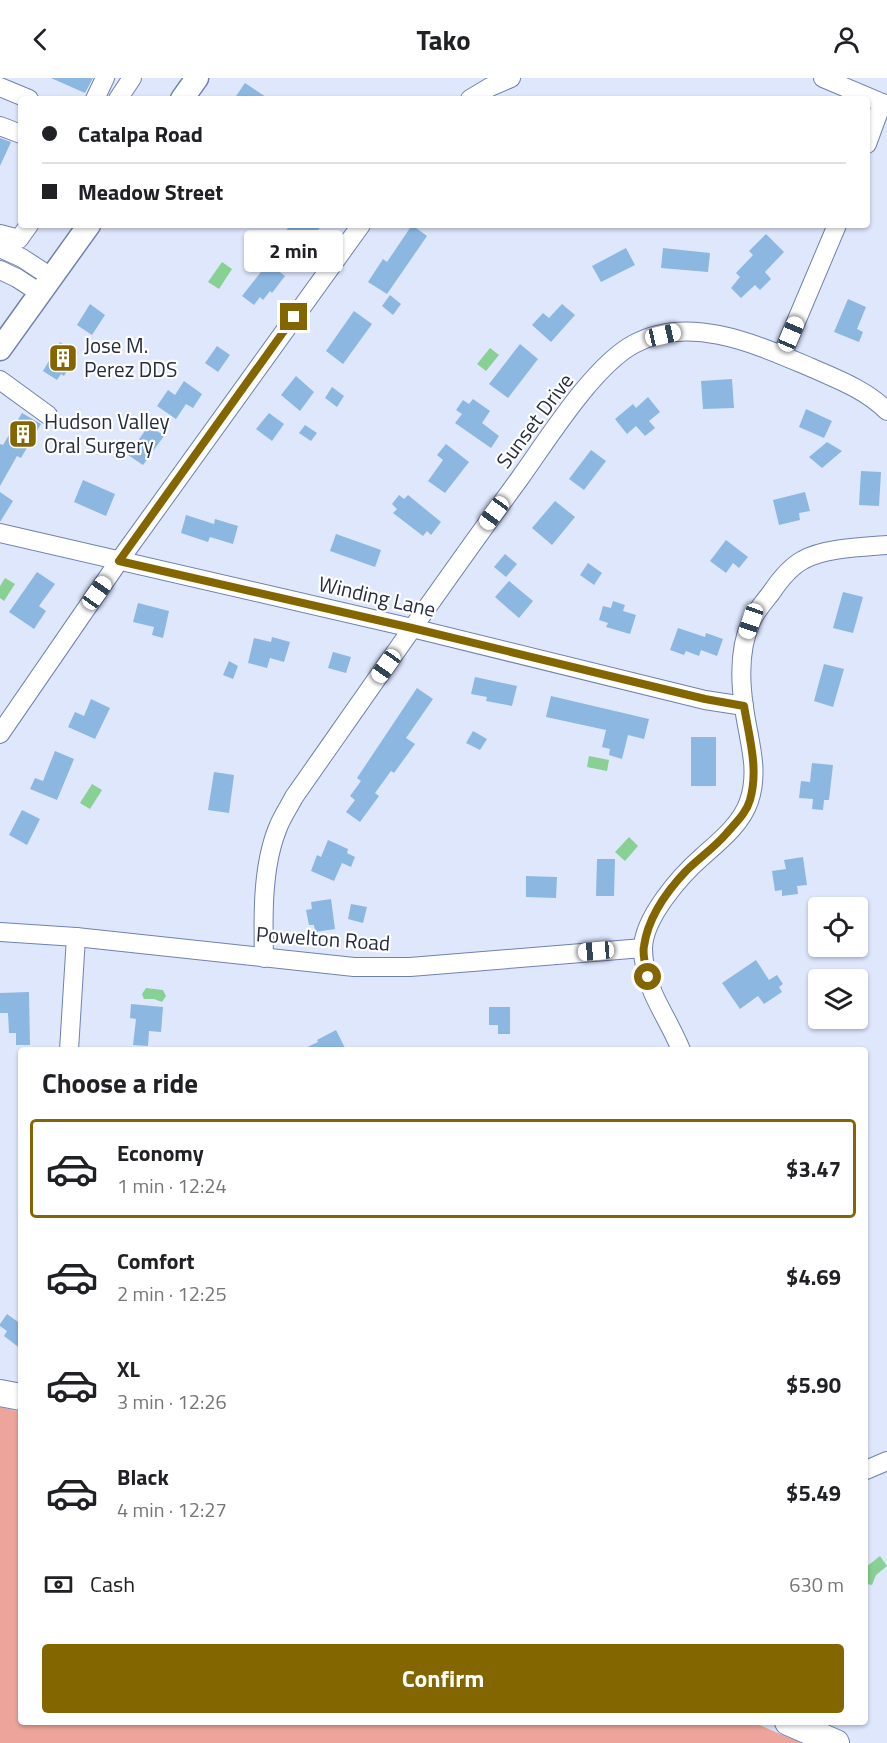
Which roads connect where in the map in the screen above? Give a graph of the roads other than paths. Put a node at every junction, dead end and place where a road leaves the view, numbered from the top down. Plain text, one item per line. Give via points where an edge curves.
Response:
1 (105, 78) edge
2 (132, 78) edge
3 (197, 78) edge
4 (511, 78) edge
5 (823, 78) edge
6 (0, 87) edge
7 (22, 96) edge
8 (96, 96) edge
9 (120, 96) edge
10 (184, 96) edge
11 (475, 96) edge
12 (866, 96) edge
13 (870, 98) edge
14 (885, 104) edge
15 (0, 126) edge
16 (18, 134) edge
17 (870, 137) edge
18 (27, 228) edge
19 (87, 228) edge
20 (359, 228) edge
21 (836, 228) edge
22 (0, 234) edge
23 (0, 248) edge
24 (0, 270) edge
25 (45, 285) junction
26 (0, 349) edge
27 (782, 355) junction
28 (0, 380) edge
29 (887, 411) edge
30 (48, 415) dead end
31 (0, 532) edge
32 (887, 545) edge
33 (119, 561) junction
34 (412, 628) junction
35 (744, 706) junction
36 (0, 734) edge
37 (0, 932) edge
38 (76, 937) junction
39 (643, 948) junction
40 (264, 958) junction
41 (69, 1047) edge
42 (680, 1047) edge
43 (0, 1393) edge
44 (18, 1396) edge
45 (887, 1461) edge
46 (868, 1469) edge
47 (795, 1725) edge
48 (836, 1743) edge

1 - 8 street
2 - 9 street
3 - 10 main road
4 - 11 street
5 - 12 street
6 - 7 street
13 - 14 street
14 - 17 street
15 - 16 street
18 - 22 street via 19,238
19 - 25 main road
20 - 33 street
21 - 27 street
23 - 25 street via 22,258
24 - 25 street
25 - 26 main road
27 - 29 street, Sunset Drive via 863,392
27 - 34 street, Sunset Drive via 741,340 675,332 634,344 621,353 574,403
28 - 30 street
31 - 33 street, Winding Lane
32 - 35 street via 814,556 779,581 751,621 744,643
33 - 34 street, Winding Lane
33 - 36 street
34 - 35 street, Winding Lane
34 - 40 street, Sunset Drive via 294,797 277,830 267,873
35 - 39 street via 754,760 749,803 720,841 665,896
37 - 38 street, Powelton Road
38 - 40 street, Powelton Road
38 - 41 street
39 - 40 street, Powelton Road via 410,967 354,967
39 - 42 street via 653,993
43 - 44 highway
45 - 46 street
47 - 48 highway

